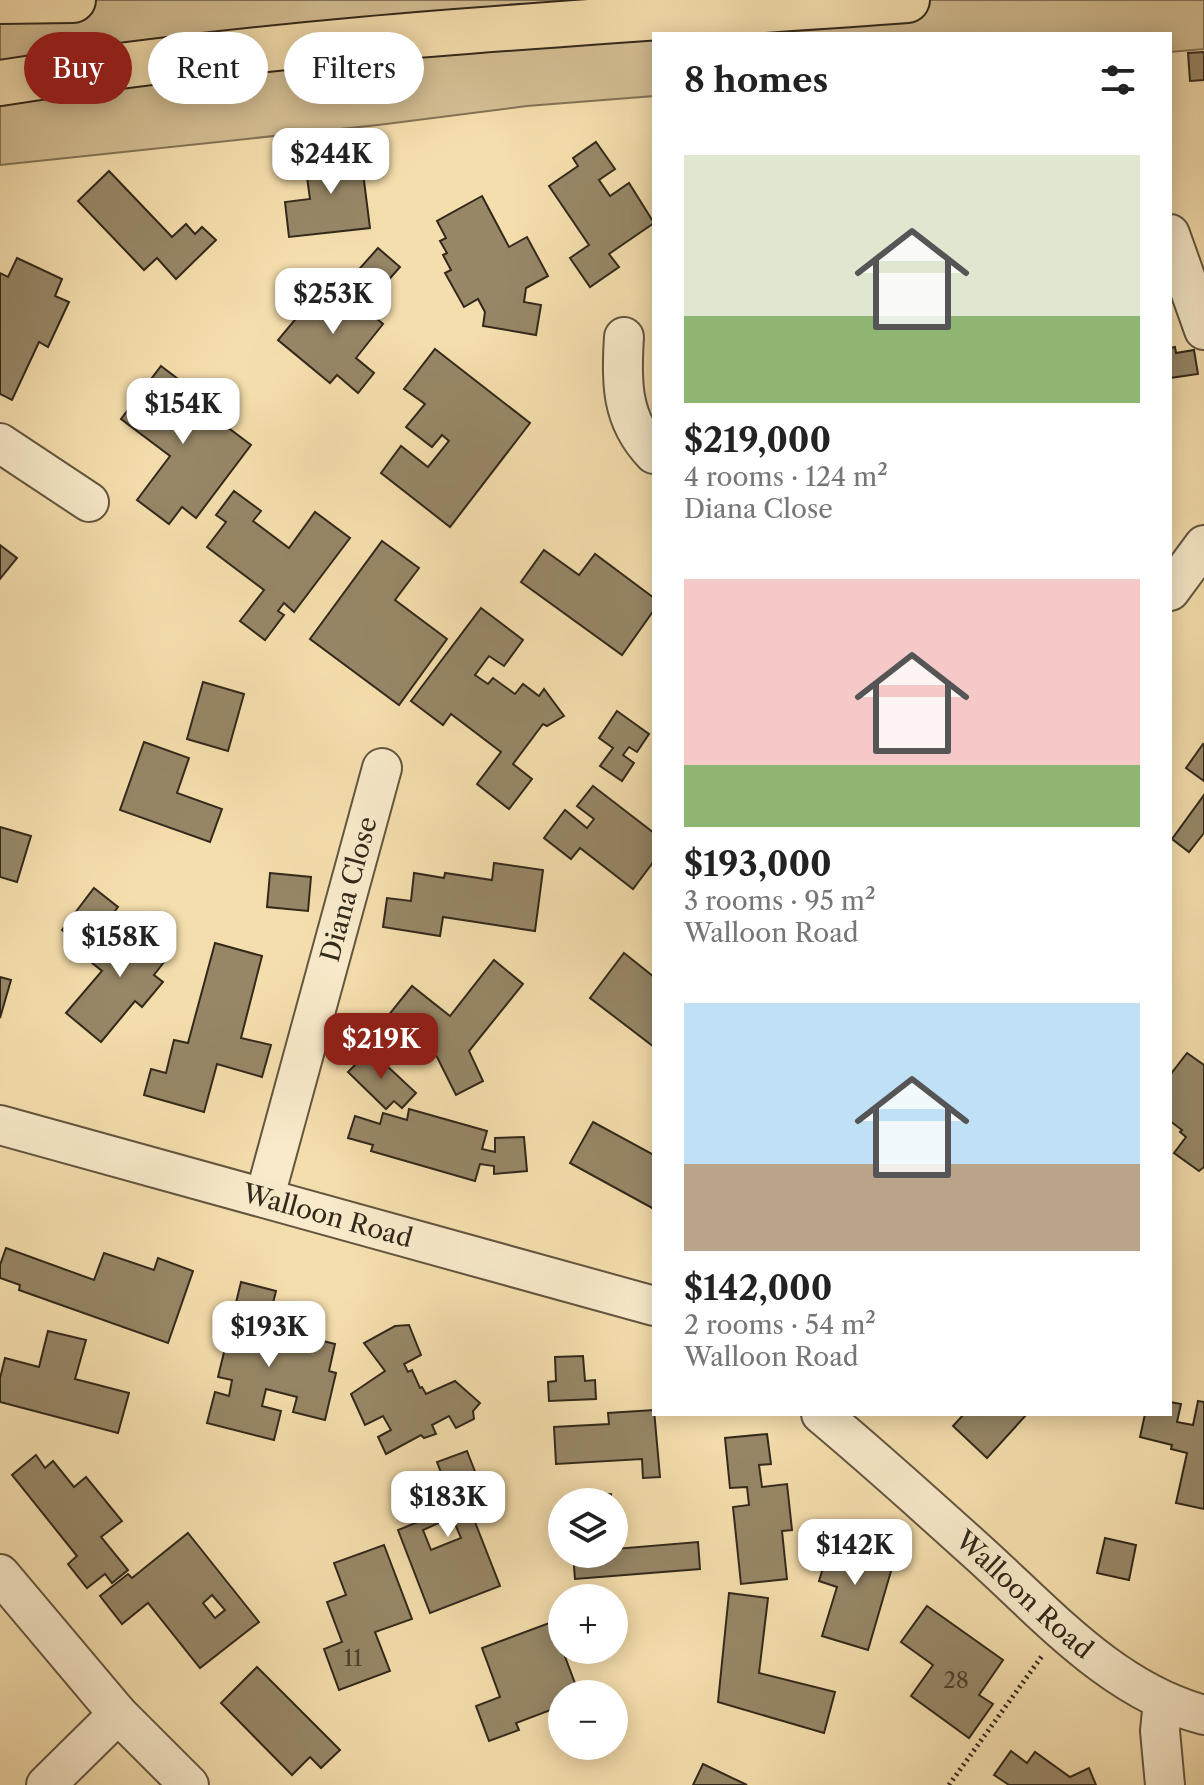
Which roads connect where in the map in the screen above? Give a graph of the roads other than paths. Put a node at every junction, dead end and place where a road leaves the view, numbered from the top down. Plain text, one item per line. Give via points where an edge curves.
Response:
1 (73, 0) edge
2 (907, 0) edge
3 (0, 1) edge
4 (0, 83) edge
5 (1172, 240) edge
6 (1204, 330) edge
7 (624, 337) dead end
8 (0, 443) edge
9 (652, 451) edge
10 (89, 502) dead end
11 (1204, 545) edge
12 (1172, 588) edge
13 (382, 768) dead end
14 (0, 1125) edge
15 (265, 1196) junction
16 (652, 1305) edge
17 (823, 1416) edge
18 (0, 1574) edge
19 (1163, 1701) junction
20 (118, 1714) junction
21 (1204, 1715) edge
22 (46, 1785) edge
23 (189, 1785) edge
24 (1165, 1785) edge

1 - 3 highway
2 - 4 highway via 377,39
5 - 6 street
7 - 9 street via 621,382 630,419
8 - 10 street
11 - 12 street
13 - 15 street, Diana Close
14 - 15 street, Walloon Road
15 - 16 street, Walloon Road
17 - 19 street, Walloon Road via 1117,1675
18 - 20 street
19 - 21 street, Walloon Road
19 - 24 street
20 - 22 street
20 - 23 street

